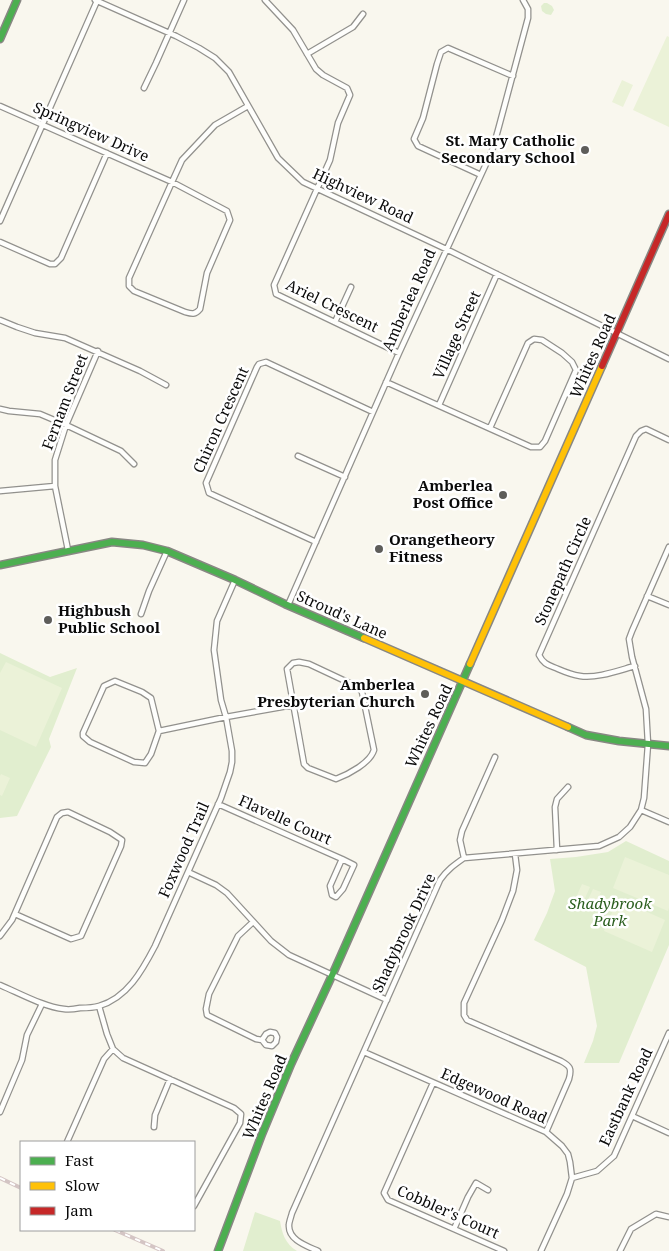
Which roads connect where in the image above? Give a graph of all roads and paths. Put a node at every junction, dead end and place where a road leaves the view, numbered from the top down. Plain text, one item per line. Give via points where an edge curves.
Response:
1 (17, 0) edge
2 (96, 0) edge
3 (184, 0) edge
4 (265, 0) edge
5 (524, 0) edge
6 (363, 14) dead end
7 (169, 33) junction
8 (0, 39) edge
9 (307, 54) junction
10 (513, 76) junction
11 (144, 88) dead end
12 (0, 106) edge
13 (248, 106) junction
14 (43, 124) junction
15 (107, 153) junction
16 (481, 175) junction
17 (172, 182) junction
18 (317, 188) junction
19 (669, 214) edge
20 (0, 221) edge
21 (0, 242) edge
22 (446, 249) junction
23 (497, 274) junction
24 (351, 287) dead end
25 (0, 320) edge
26 (335, 322) junction
27 (616, 334) junction
28 (98, 352) junction
29 (399, 353) junction
30 (669, 359) edge
31 (386, 382) junction
32 (166, 385) dead end
33 (439, 405) junction
34 (0, 409) edge
35 (373, 412) junction
36 (66, 425) junction
37 (490, 428) junction
38 (669, 440) edge
39 (298, 456) dead end
40 (134, 464) dead end
41 (344, 477) junction
42 (55, 486) junction
43 (0, 492) edge
44 (316, 542) junction
45 (669, 548) edge
46 (68, 550) junction
47 (167, 551) junction
48 (0, 565) edge
49 (235, 580) junction
50 (647, 596) junction
51 (288, 605) junction
52 (669, 605) edge
53 (141, 614) dead end
54 (635, 666) junction
55 (463, 681) junction
56 (294, 705) junction
57 (226, 717) junction
58 (158, 731) junction
59 (648, 744) junction
60 (669, 746) edge
61 (494, 757) dead end
62 (568, 787) dead end
63 (218, 804) junction
64 (641, 810) junction
65 (669, 822) edge
66 (557, 850) junction
67 (514, 854) junction
68 (464, 858) junction
69 (342, 859) junction
70 (188, 872) junction
71 (15, 914) junction
72 (253, 922) junction
73 (0, 936) edge
74 (332, 975) junction
75 (0, 985) edge
76 (387, 1000) junction
77 (42, 1004) junction
78 (99, 1006) junction
79 (669, 1033) edge
80 (262, 1040) dead end
81 (113, 1049) junction
82 (364, 1052) junction
83 (170, 1079) junction
84 (433, 1083) junction
85 (0, 1112) edge
86 (632, 1116) junction
87 (154, 1127) dead end
88 (546, 1132) junction
89 (669, 1133) edge
90 (67, 1141) edge
91 (572, 1178) junction
92 (488, 1190) dead end
93 (195, 1204) edge
94 (669, 1217) edge
95 (454, 1229) junction
96 (218, 1251) edge
97 (318, 1251) edge
98 (504, 1251) edge
99 (541, 1251) edge
100 (620, 1251) edge

1 - 8 main road
2 - 7 street, Highview Road
2 - 14 street
3 - 7 street
4 - 9 street via 293,30
5 - 10 street, Amberlea Road via 528,18
6 - 9 street via 353,27
7 - 11 street
7 - 13 street, Highview Road via 215,58 229,72
9 - 18 street via 316,69 347,88 350,95 338,123 330,160
10 - 16 street, Amberlea Road via 492,151
10 - 16 street via 448,48 441,52 437,64 415,143
12 - 14 street, Springview Drive
13 - 17 street via 215,125 182,160
13 - 18 street, Highview Road via 278,158 303,182
14 - 15 street, Springview Drive
14 - 20 street
15 - 17 street, Springview Drive
15 - 21 street via 61,258 55,264
16 - 22 street, Amberlea Road
17 - 17 street, Springview Drive via 129,278 129,286 134,291 192,314 200,309 207,273 230,220 227,211
18 - 22 street, Highview Road
18 - 26 street, Ariel Crescent via 274,285 276,294
19 - 27 main road, Whites Road
22 - 23 street, Highview Road
22 - 29 street, Amberlea Road
23 - 27 street, Highview Road
23 - 33 street, Village Street
24 - 26 street
25 - 28 street via 36,333 65,338
26 - 29 street, Ariel Crescent
27 - 30 street, Highview Road
27 - 55 main road, Whites Road
28 - 32 street
28 - 36 street, Fernam Street
29 - 31 street, Amberlea Road
31 - 33 street
31 - 35 street, Amberlea Road
33 - 37 street
34 - 36 street via 40,414
35 - 41 street, Amberlea Road
35 - 44 street, Chiron Crescent via 266,362 259,364 206,483 209,493
36 - 40 street via 121,451
36 - 42 street, Fernam Street via 55,460
37 - 37 street via 540,447 576,370 572,362 542,340 534,339 528,343
38 - 54 street, Stonepath Circle via 646,429 636,436 540,655 548,665 581,676 591,677
39 - 41 street
41 - 44 street, Amberlea Road
42 - 43 street
42 - 46 street, Fernam Street
44 - 51 street, Amberlea Road
45 - 50 street
46 - 47 main road, Stroud's Lane via 112,542
46 - 48 main road, Stroud's Lane
47 - 49 main road, Stroud's Lane
47 - 53 street
49 - 51 main road, Stroud's Lane
49 - 57 street, Foxwood Trail via 217,621 214,650
50 - 52 street
50 - 54 street via 629,639
51 - 55 main road, Stroud's Lane
54 - 59 street via 646,709
55 - 59 main road, Stroud's Lane via 586,735
55 - 74 main road, Whites Road
56 - 56 street via 304,764 308,768 336,780 373,755 362,692 358,687 309,664 293,663 287,669
56 - 57 street
57 - 58 street
57 - 63 street, Foxwood Trail via 232,762
58 - 58 street via 151,698 115,681 104,686 83,736 134,762 145,763
59 - 60 main road, Stroud's Lane
59 - 64 street
61 - 68 street via 462,831 460,840
62 - 66 street via 555,807
63 - 69 street, Flavelle Court
63 - 70 street, Foxwood Trail
64 - 65 street
64 - 66 street via 619,837 599,846
66 - 67 street
67 - 68 street
67 - 88 street via 517,870 513,891 464,1003 464,1015 467,1020 568,1065 569,1079
68 - 76 street, Shadybrook Drive via 440,880
69 - 69 street, Flavelle Court via 330,886 332,895 336,897 354,865
70 - 72 street via 227,893
70 - 78 street, Foxwood Trail via 143,969 116,998
71 - 71 street via 71,940 81,936 122,840 68,812 62,813 57,817
71 - 73 street
72 - 74 street via 290,955
72 - 80 street via 238,936 209,994 206,1009 207,1015
74 - 76 street
74 - 96 main road, Whites Road via 262,1134
75 - 77 street, Foxwood Trail
76 - 82 street, Shadybrook Drive
77 - 78 street, Foxwood Trail via 65,1010
77 - 85 street via 27,1035 22,1060
78 - 81 street
79 - 86 street, Eastbank Road
81 - 83 street via 123,1058
81 - 90 street via 104,1059
82 - 84 street, Edgewood Road
82 - 97 street, Shadybrook Drive via 292,1213 289,1227 292,1235
83 - 87 street via 155,1115
83 - 93 street via 241,1114 240,1123
84 - 88 street, Edgewood Road
84 - 95 street, Cobbler's Court via 384,1193 388,1200
86 - 89 street
86 - 91 street, Eastbank Road via 614,1156 597,1171
88 - 91 street, Edgewood Road via 568,1154
91 - 99 street, Edgewood Road
92 - 95 street via 476,1183
94 - 100 street via 656,1214 631,1229
95 - 98 street, Cobbler's Court

